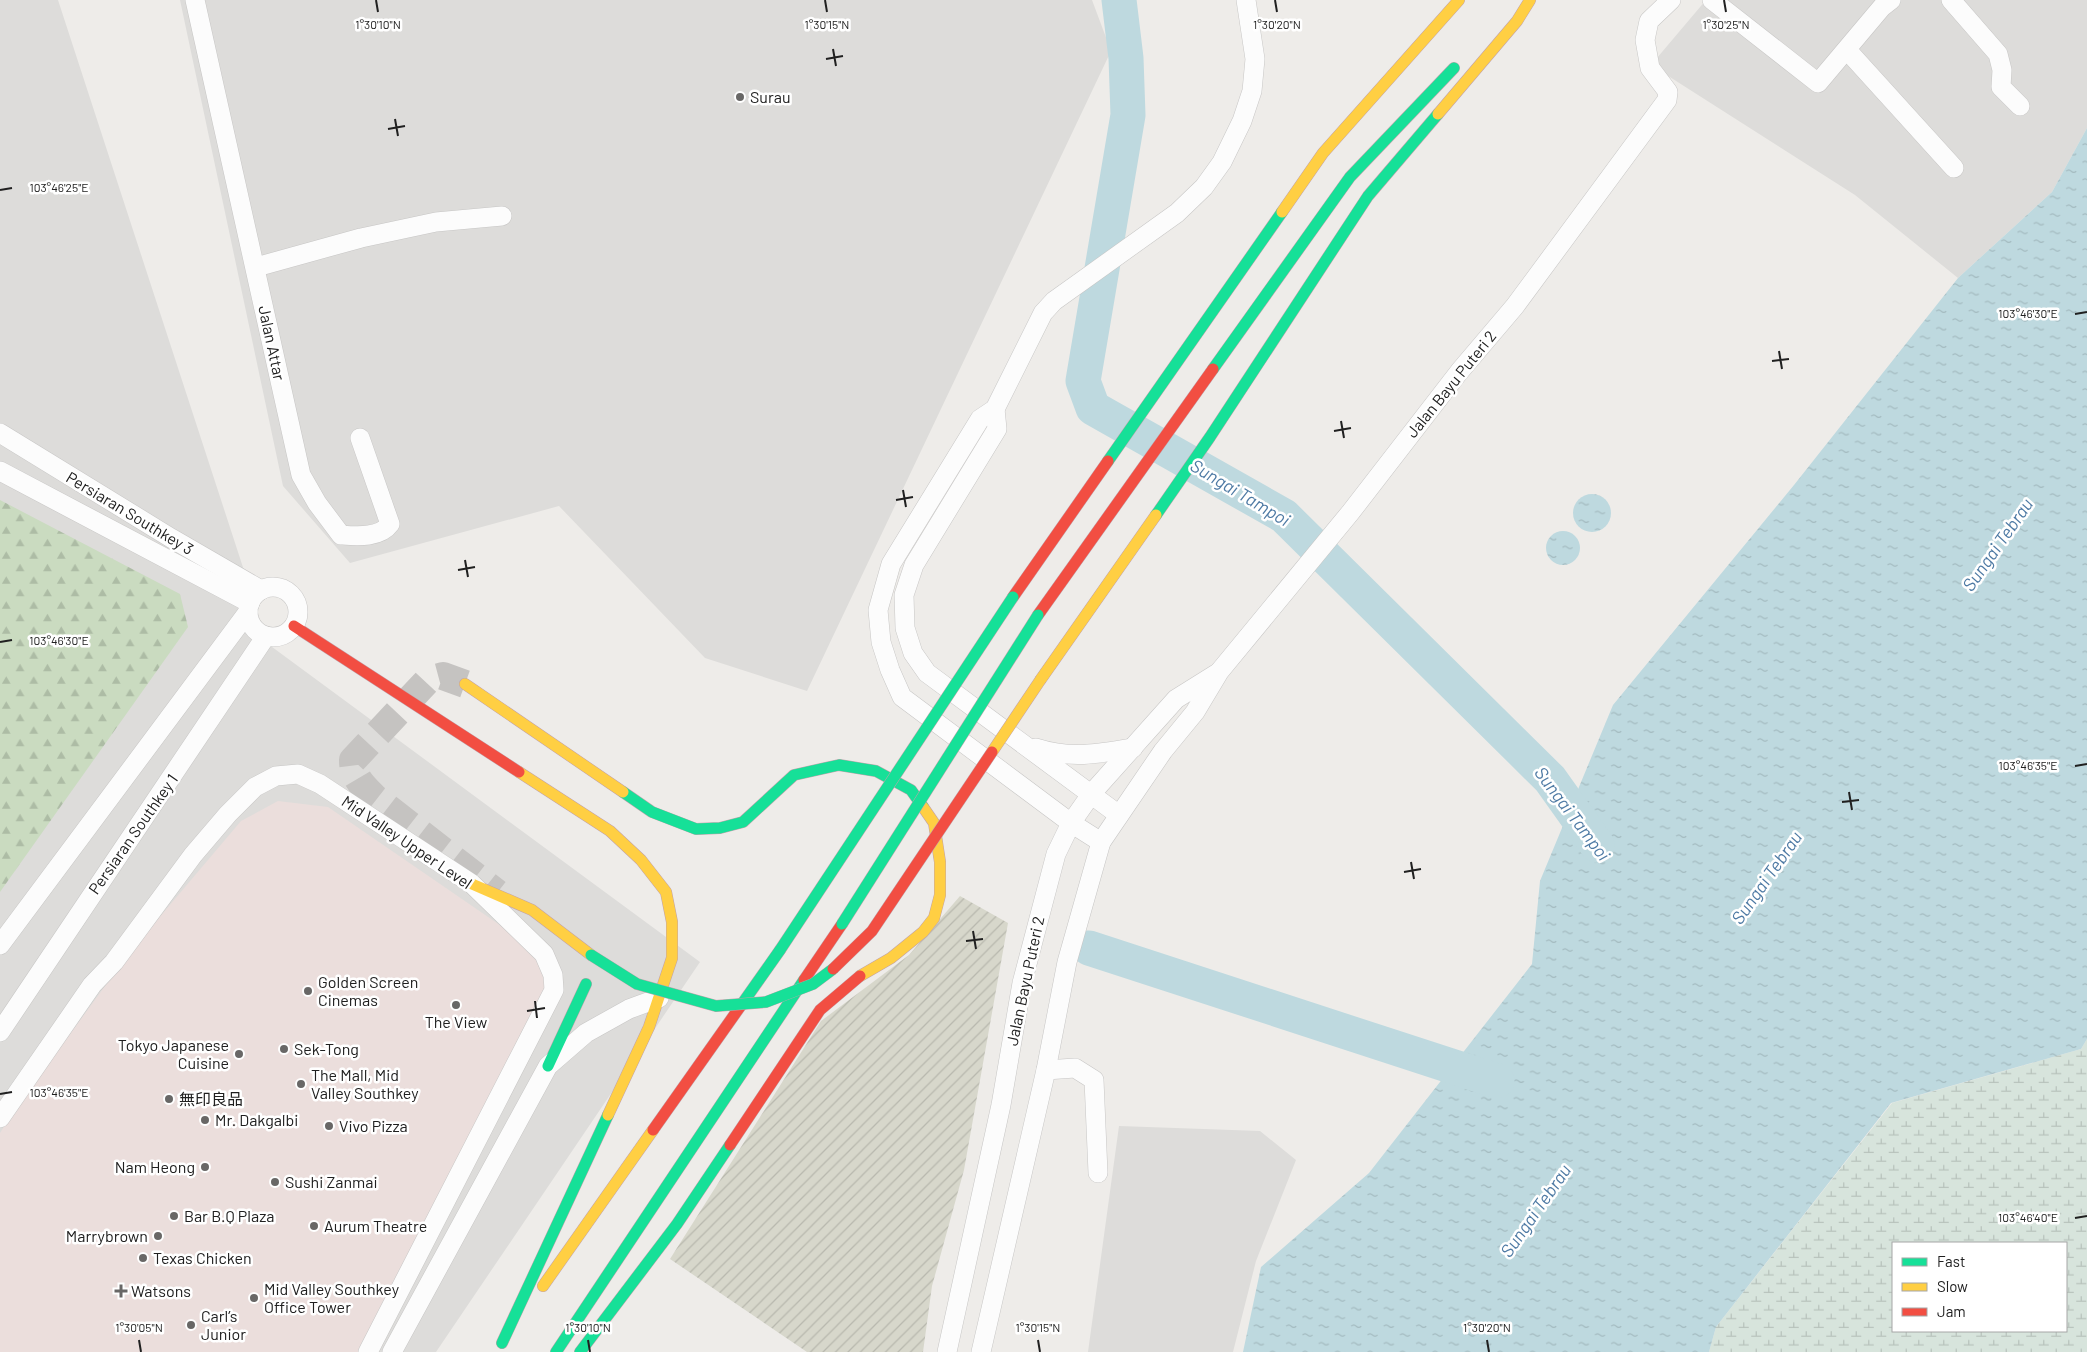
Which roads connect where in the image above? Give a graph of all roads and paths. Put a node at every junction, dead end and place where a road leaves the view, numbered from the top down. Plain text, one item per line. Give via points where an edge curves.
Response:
1 (194, 0) edge
2 (1246, 0) edge
3 (1459, 0) edge
4 (1520, 0) edge
5 (1530, 0) edge
6 (1671, 0) edge
7 (1713, 0) edge
8 (1951, 0) edge
9 (1882, 2) edge
10 (1506, 14) dead end
11 (1847, 50) junction
12 (1465, 57) dead end
13 (2020, 106) dead end
14 (1954, 168) dead end
15 (502, 216) dead end
16 (256, 267) junction
17 (995, 409) junction
18 (0, 433) edge
19 (360, 438) dead end
20 (0, 471) edge
21 (230, 594) junction
22 (253, 601) junction
23 (294, 626) junction
24 (236, 628) junction
25 (266, 636) junction
26 (310, 636) junction
27 (256, 654) junction
28 (1219, 672) junction
29 (465, 684) tunnel mouth
30 (1019, 742) junction
31 (1133, 748) junction
32 (1092, 793) junction
33 (1120, 815) junction
34 (1071, 823) junction
35 (1102, 842) junction
36 (472, 884) junction
37 (0, 945) edge
38 (586, 984) dead end
39 (659, 998) junction
40 (0, 1032) edge
41 (548, 1066) junction
42 (1046, 1070) junction
43 (0, 1118) edge
44 (1098, 1172) dead end
45 (471, 1207) junction
46 (393, 1306) junction
47 (499, 1348) edge
48 (368, 1352) edge
49 (392, 1352) edge
50 (556, 1352) edge
51 (580, 1352) edge
52 (948, 1352) edge
53 (981, 1352) edge

1 - 16 street, Jalan Attar
2 - 17 street via 1255,59 1252,91 1222,162 1204,187 1176,213 1054,301 1043,313
3 - 47 highway, bridge via 1323,153 1013,596 780,950
4 - 10 highway
5 - 36 highway, bridge via 1516,21 1368,196 1210,437 1041,679 877,923 827,975 793,994 766,1002 716,1006 637,984 532,910
6 - 28 street, Jalan Bayu Puteri 2 via 1649,21 1645,40 1650,68 1666,88 1667,100 1521,298
7 - 11 street via 1818,83
8 - 13 street via 1998,54 2002,70 2001,87
9 - 11 street
11 - 14 street
12 - 50 highway, bridge via 1350,177 1038,615 842,924
15 - 16 street via 436,222 361,238
16 - 19 street, Jalan Attar via 301,475 341,535 362,536 386,530 390,524
17 - 30 street via 997,429 914,565 904,595 904,628 913,653 927,673
17 - 34 street via 980,420 891,564 878,610 881,642 902,697
18 - 22 street, Persiaran Southkey 3 via 171,538
20 - 21 street, Persiaran Southkey 3
21 - 22 street, Persiaran Southkey 3
21 - 24 street via 236,610
22 - 23 street via 277,587 293,595 299,610
22 - 24 street
22 - 25 street via 253,627
23 - 25 street via 282,636
23 - 26 highway
24 - 37 street
25 - 27 street, Persiaran Southkey 1
26 - 27 street via 288,640
26 - 39 highway via 610,831 640,860 666,892 672,922 672,958
27 - 40 street, Persiaran Southkey 1
28 - 31 street, Jalan Bayu Puteri 2 via 1176,699
28 - 33 street, Jalan Bayu Puteri 2 via 1195,712
29 - 51 highway via 652,812 696,829 744,822 794,775 839,765 876,770 911,790 934,823 940,862 940,895 934,918 923,932 891,958 853,980 820,1010 678,1224
30 - 31 street via 1052,753 1076,756
30 - 32 street
31 - 32 street, Jalan Bayu Puteri 2
32 - 33 street
32 - 34 street, Jalan Bayu Puteri 2
33 - 35 street, Jalan Bayu Puteri 2
34 - 35 street
34 - 52 street, Jalan Bayu Puteri 2 via 1056,854 1022,983 1001,1105
35 - 42 street, Jalan Bayu Puteri 2 via 1067,962
36 - 43 street, Mid Valley Upper Level via 320,784 298,774 276,776 255,787 193,855 114,962 92,985
36 - 46 street, Mid Valley Upper Level via 544,954 553,975 554,990
38 - 41 highway
39 - 41 street via 629,1009 586,1033
39 - 47 highway via 650,1027
41 - 45 street
42 - 44 street via 1075,1068 1094,1080
42 - 53 street, Jalan Bayu Puteri 2
45 - 46 street
45 - 49 street
46 - 48 street, Mid Valley Upper Level

